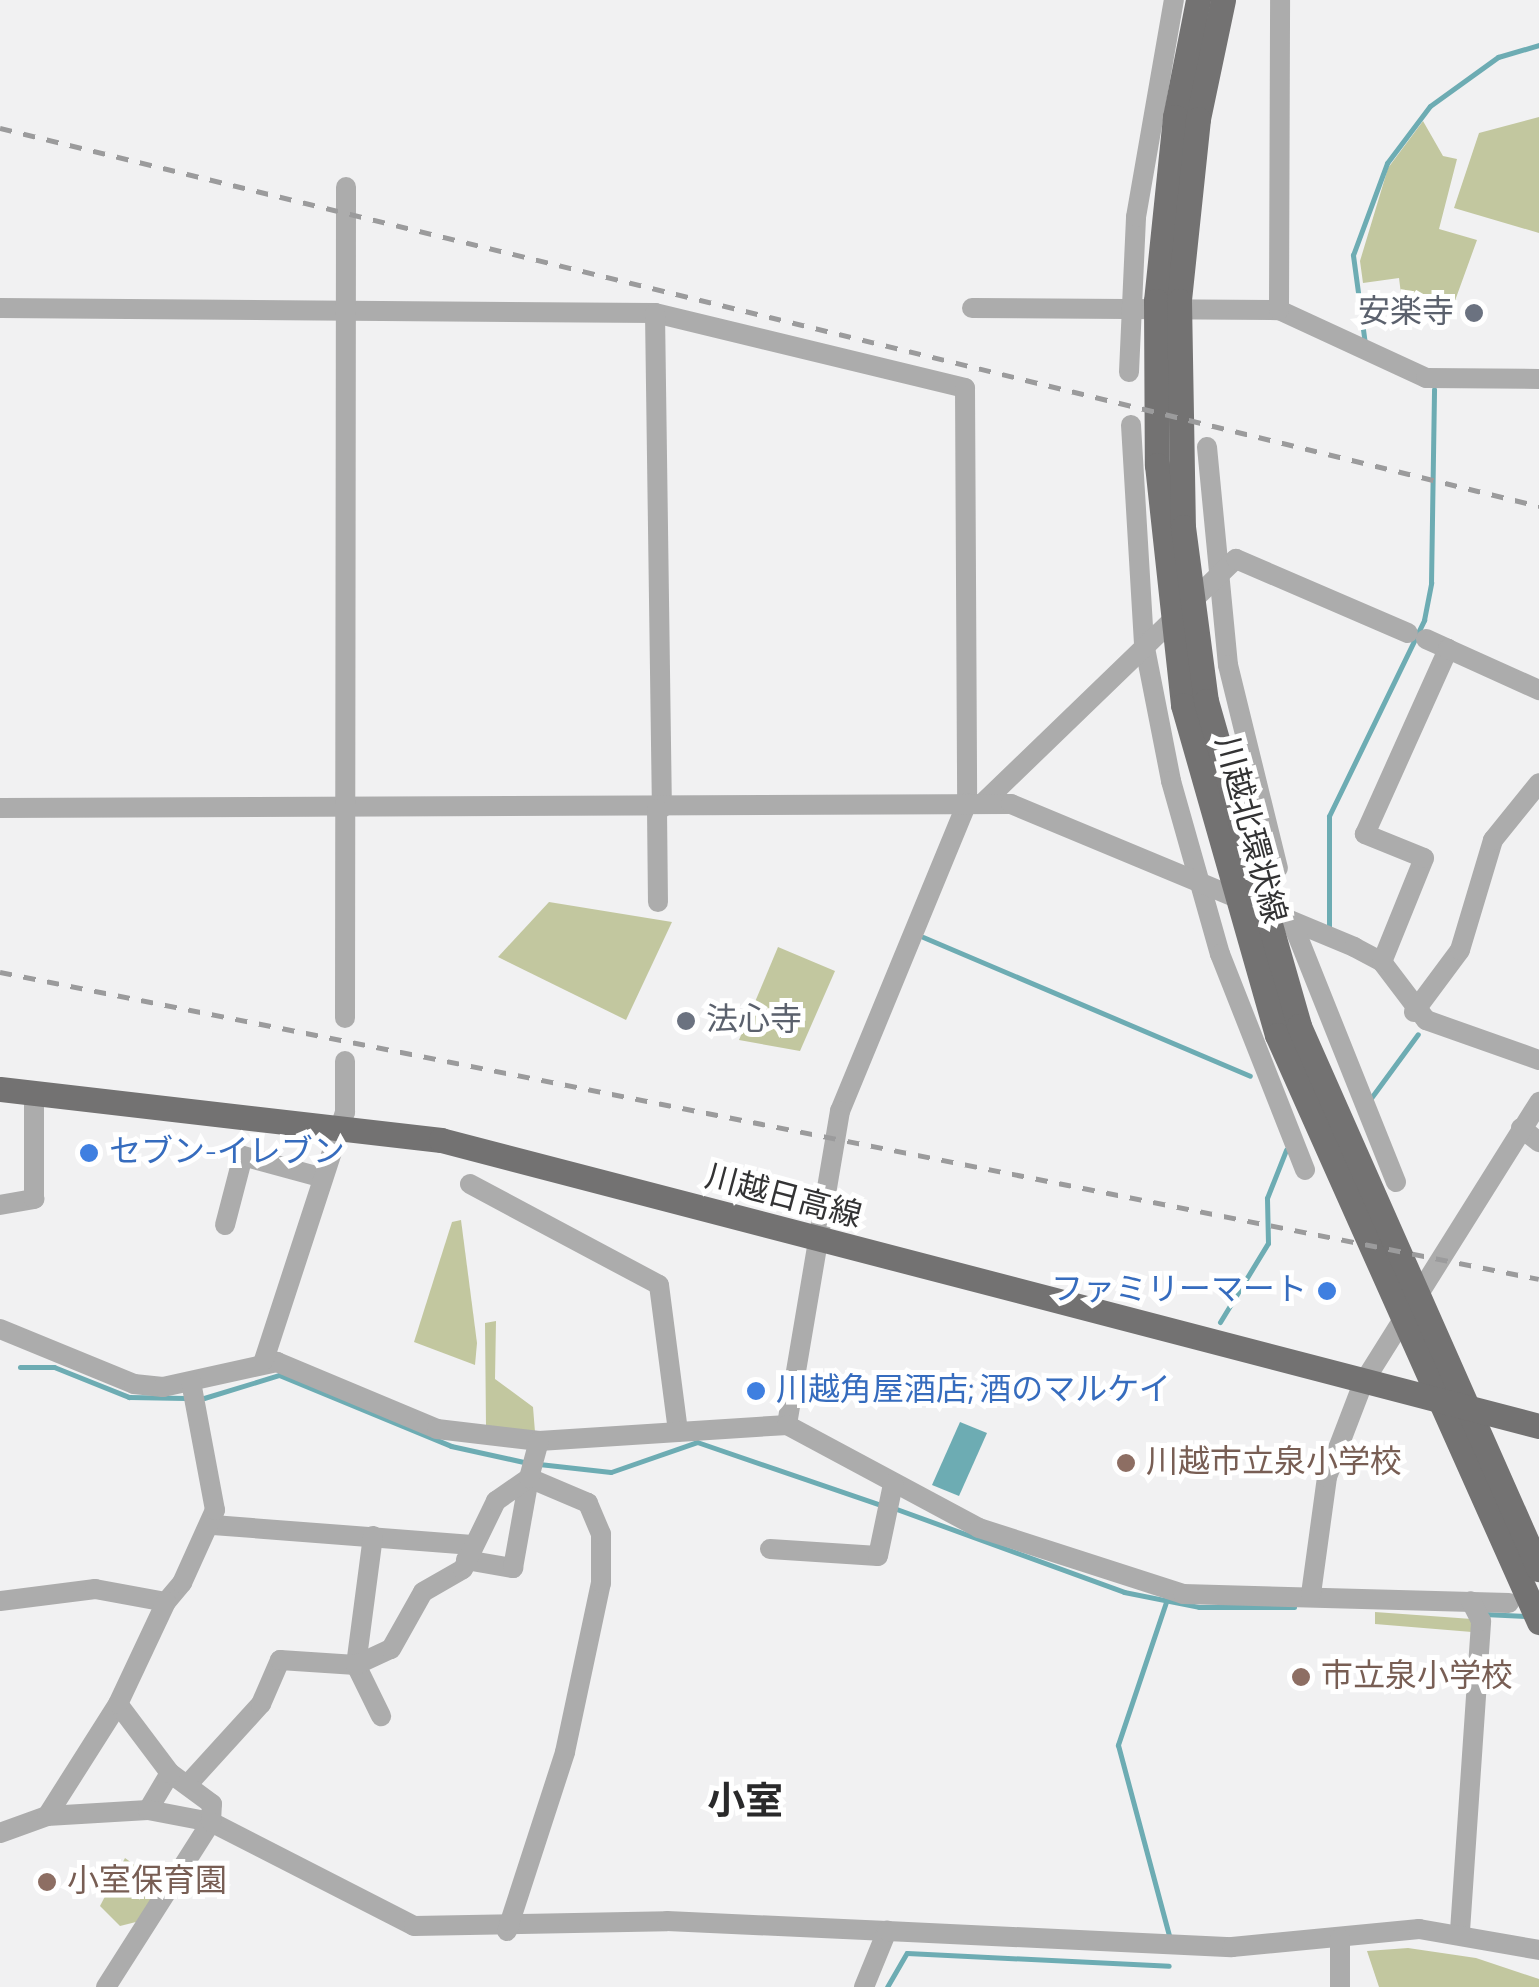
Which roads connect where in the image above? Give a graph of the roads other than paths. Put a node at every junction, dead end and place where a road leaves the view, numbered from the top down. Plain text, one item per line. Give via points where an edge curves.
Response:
1 (1174, 0) edge
2 (1198, 0) edge
3 (1223, 0) edge
4 (1280, 0) edge
5 (1186, 118) junction
6 (346, 188) dead end
7 (0, 308) edge
8 (972, 308) dead end
9 (1130, 308) junction
10 (345, 309) junction
11 (1279, 310) junction
12 (655, 313) junction
13 (1129, 372) dead end
14 (1539, 379) edge
15 (1131, 424) dead end
16 (1207, 447) dead end
17 (1218, 576) junction
18 (1144, 643) junction
19 (1448, 650) junction
20 (1539, 690) edge
21 (1539, 783) edge
22 (976, 802) junction
23 (0, 808) edge
24 (344, 808) junction
25 (659, 808) junction
26 (1278, 868) dead end
27 (1198, 882) junction
28 (658, 902) dead end
29 (1292, 922) junction
30 (1382, 962) junction
31 (1414, 1012) junction
32 (346, 1018) dead end
33 (346, 1060) dead end
34 (1539, 1060) edge
35 (0, 1089) edge
36 (34, 1093) junction
37 (1539, 1102) edge
38 (336, 1125) junction
39 (1521, 1128) junction
40 (1539, 1142) edge
41 (1305, 1170) dead end
42 (320, 1177) junction
43 (1396, 1182) dead end
44 (470, 1184) dead end
45 (0, 1205) edge
46 (225, 1225) dead end
47 (820, 1242) junction
48 (0, 1329) edge
49 (264, 1360) junction
50 (191, 1382) junction
51 (1363, 1382) junction
52 (787, 1425) junction
53 (1539, 1426) edge
54 (678, 1432) junction
55 (534, 1461) junction
56 (892, 1484) junction
57 (213, 1525) junction
58 (373, 1536) junction
59 (770, 1550) dead end
60 (469, 1553) junction
61 (1539, 1569) edge
62 (1312, 1594) junction
63 (0, 1601) edge
64 (1471, 1601) junction
65 (166, 1602) junction
66 (1509, 1604) dead end
67 (1539, 1622) edge
68 (356, 1665) junction
69 (118, 1704) junction
70 (381, 1716) dead end
71 (170, 1773) junction
72 (189, 1783) junction
73 (148, 1810) junction
74 (48, 1816) junction
75 (211, 1822) junction
76 (0, 1833) edge
77 (506, 1931) junction
78 (1460, 1931) junction
79 (887, 1932) junction
80 (1340, 1938) junction
81 (1539, 1950) edge
82 (106, 1987) edge
83 (864, 1987) edge
84 (1340, 1987) edge

1 - 9 street via 1150,113
2 - 5 main road, 川越北環状線
3 - 5 main road, 川越北環状線
4 - 11 street
5 - 61 main road, 川越北環状線 via 1179,464 1197,636 1227,792 1299,1026
5 - 67 main road, 川越北環状線 via 1156,301 1156,465 1173,639 1204,797 1298,1090
6 - 10 street
7 - 10 street
8 - 9 street
9 - 11 street
9 - 13 street
10 - 12 street
10 - 24 street
11 - 14 street via 1426,378
12 - 22 street via 965,388
12 - 25 street
15 - 18 street
16 - 17 street
17 - 18 street
17 - 19 street via 1236,559
17 - 26 street via 1237,712
18 - 22 street
18 - 27 street
19 - 20 street
19 - 30 street via 1365,834 1424,858
21 - 31 street via 1493,840 1460,950
22 - 25 street
22 - 27 street via 1011,804
22 - 47 street via 840,1111
23 - 24 street
24 - 25 street
24 - 32 street
25 - 28 street
27 - 29 street
27 - 41 street
29 - 30 street
29 - 43 street
30 - 31 street
31 - 34 street
33 - 38 street
35 - 36 main road, 川越日高線
36 - 38 main road, 川越日高線
36 - 45 street via 34,1199
37 - 39 street
38 - 42 street
38 - 47 main road, 川越日高線 via 442,1140
39 - 40 street
39 - 51 street
42 - 46 street via 243,1156
42 - 49 street
44 - 54 street via 658,1285
47 - 51 main road, 川越日高線
47 - 52 street
48 - 50 street via 134,1384
49 - 50 street
49 - 55 street via 408,1424
50 - 57 street via 211,1452
51 - 53 main road, 川越日高線
51 - 62 street via 1327,1477
52 - 54 street
52 - 56 street
54 - 55 street
55 - 60 street via 505,1491
55 - 60 street via 514,1568
55 - 77 street via 588,1504 601,1534 602,1583 566,1752
56 - 59 street via 878,1556
56 - 62 street via 979,1528 1144,1586
57 - 58 street
57 - 65 street
58 - 60 street
58 - 68 street
60 - 68 street via 423,1592 391,1649
62 - 64 street
63 - 65 street via 95,1589
64 - 66 street
64 - 78 street via 1481,1621
65 - 69 street
68 - 70 street
68 - 72 street via 280,1660 262,1704
69 - 71 street
69 - 74 street
71 - 72 street
71 - 73 street
72 - 75 street via 212,1804
73 - 74 street
73 - 75 street
74 - 76 street
75 - 77 street via 414,1926
75 - 82 street
77 - 79 street via 609,1920
78 - 80 street
78 - 81 street
79 - 80 street via 1180,1947
79 - 83 street
80 - 84 street

